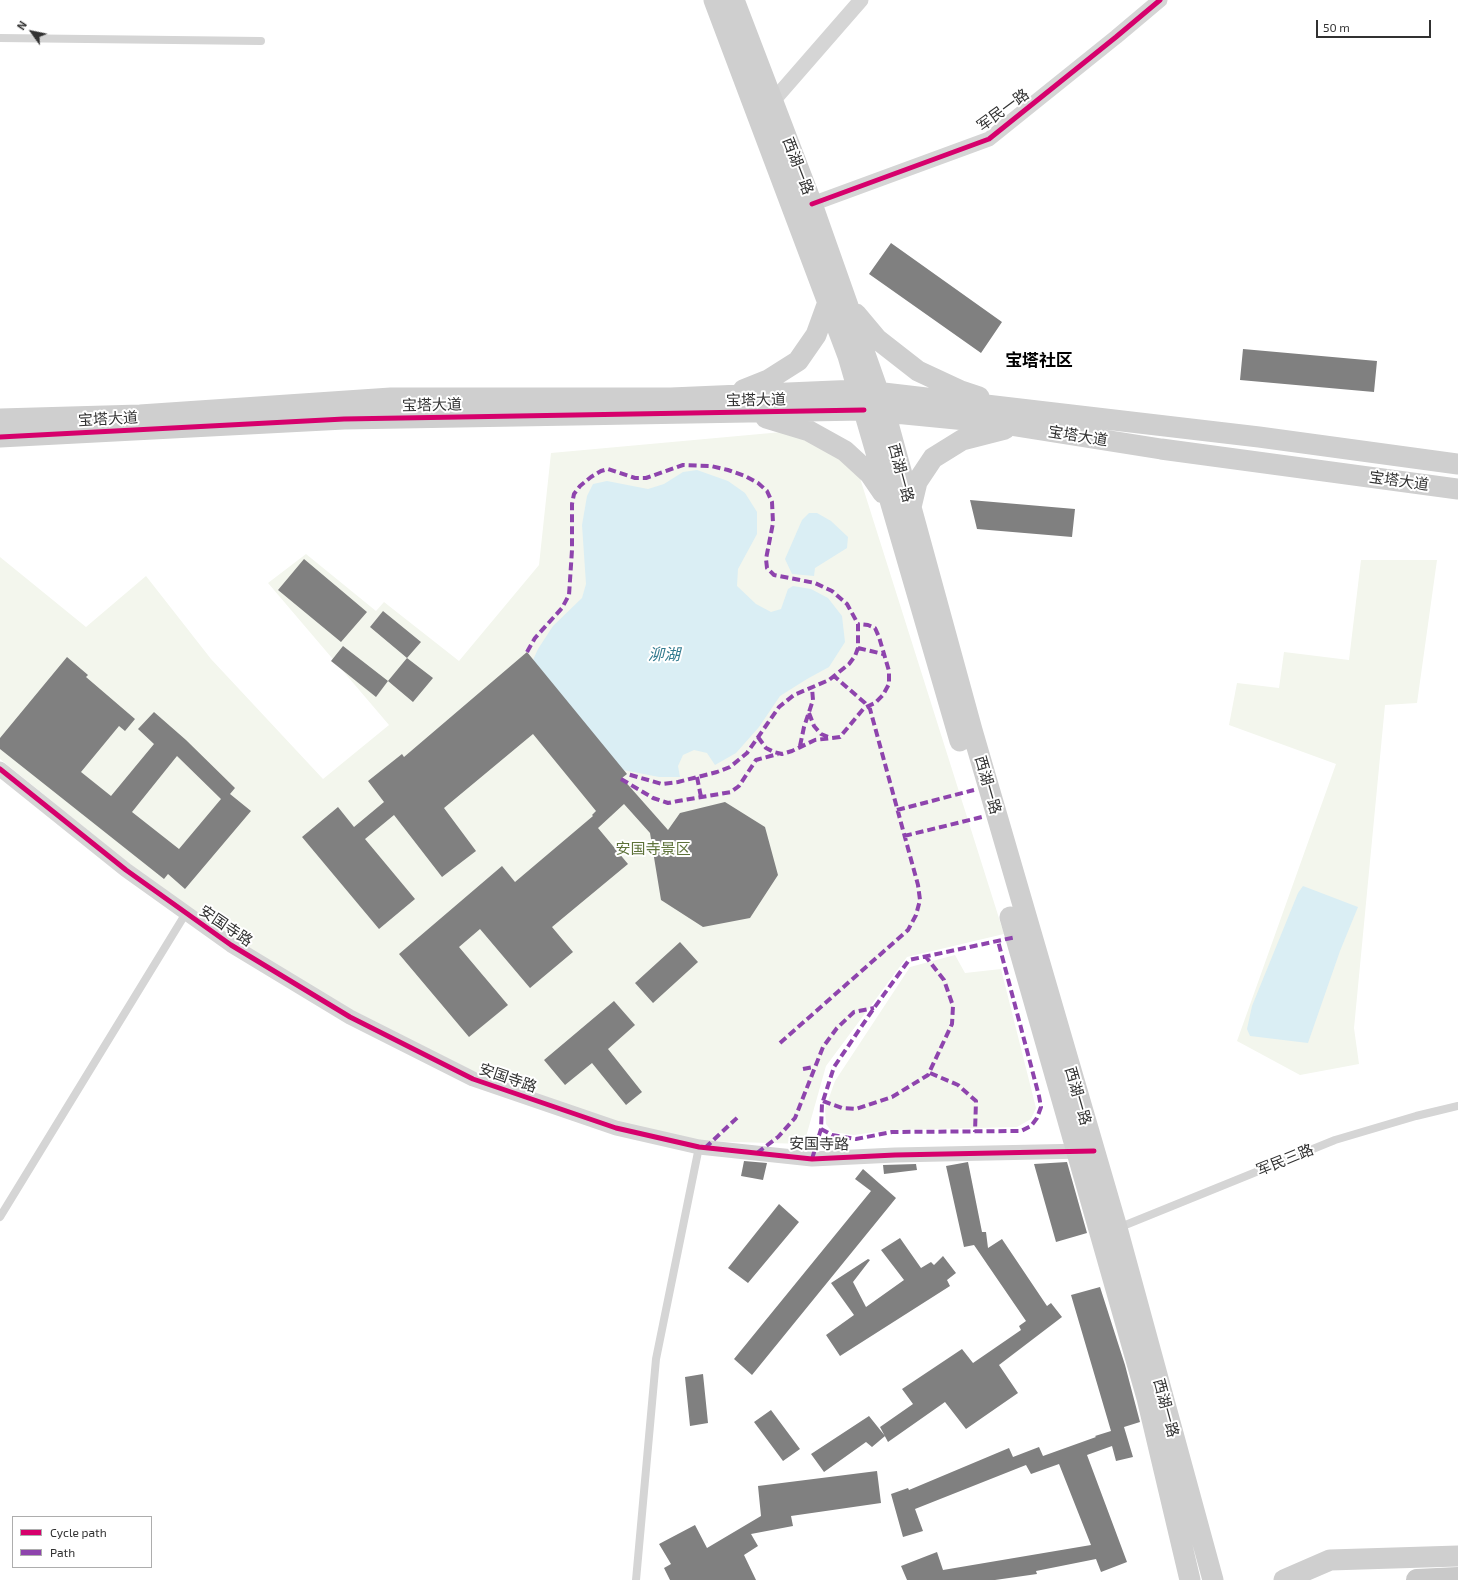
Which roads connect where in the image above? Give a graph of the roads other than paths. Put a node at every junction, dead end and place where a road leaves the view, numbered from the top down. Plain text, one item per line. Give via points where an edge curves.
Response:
1 (714, 0) edge
2 (734, 0) edge
3 (861, 0) edge
4 (1160, 0) edge
5 (0, 38) edge
6 (260, 40) dead end
7 (773, 101) junction
8 (812, 204) junction
9 (838, 303) junction
10 (858, 390) junction
11 (879, 393) junction
12 (725, 404) junction
13 (864, 410) junction
14 (885, 412) junction
15 (1018, 418) junction
16 (0, 419) edge
17 (0, 437) edge
18 (1458, 464) edge
19 (1458, 489) edge
20 (902, 508) junction
21 (0, 769) edge
22 (186, 913) junction
23 (1458, 1106) edge
24 (700, 1147) junction
25 (1086, 1151) junction
26 (0, 1217) edge
27 (1117, 1228) junction
28 (1458, 1556) edge
29 (1458, 1578) edge
30 (636, 1580) edge
31 (1190, 1580) edge
32 (1213, 1580) edge
33 (1284, 1580) edge
34 (1418, 1580) edge

1 - 9 main road, 西湖一路
2 - 7 main road, 西湖一路
3 - 7 street
4 - 8 street, 军民一路 via 989,139
5 - 6 lane
7 - 8 main road, 西湖一路
8 - 9 main road, 西湖一路
9 - 10 main road, 西湖一路 via 848,356
9 - 11 main road, 西湖一路
9 - 12 main road via 798,361
9 - 15 main road via 877,340 918,371
10 - 11 main road, 宝塔大道
10 - 12 main road, 宝塔大道
10 - 13 main road, 西湖一路
11 - 14 main road, 西湖一路
11 - 15 main road, 宝塔大道
12 - 13 main road, 宝塔大道
12 - 16 main road, 宝塔大道 via 671,398 391,398 140,415
12 - 17 main road, 宝塔大道 via 344,419
12 - 20 main road via 809,430 845,451
13 - 14 main road, 宝塔大道
13 - 20 main road, 西湖一路
14 - 15 main road, 宝塔大道
14 - 20 main road, 西湖一路
15 - 18 main road, 宝塔大道 via 1259,437
15 - 19 main road, 宝塔大道 via 1161,449
15 - 20 main road via 962,440 933,458
20 - 25 main road, 西湖一路 via 1018,892
21 - 22 street, 安国寺路 via 126,870
22 - 24 street, 安国寺路 via 231,944 350,1017 473,1079 616,1128
22 - 26 lane
23 - 27 lane, 军民三路 via 1335,1140
24 - 25 street, 安国寺路 via 812,1159
24 - 30 lane via 656,1359
25 - 27 main road, 西湖一路
25 - 31 main road, 西湖一路
27 - 32 main road, 西湖一路
28 - 33 main road via 1330,1560
29 - 34 main road

